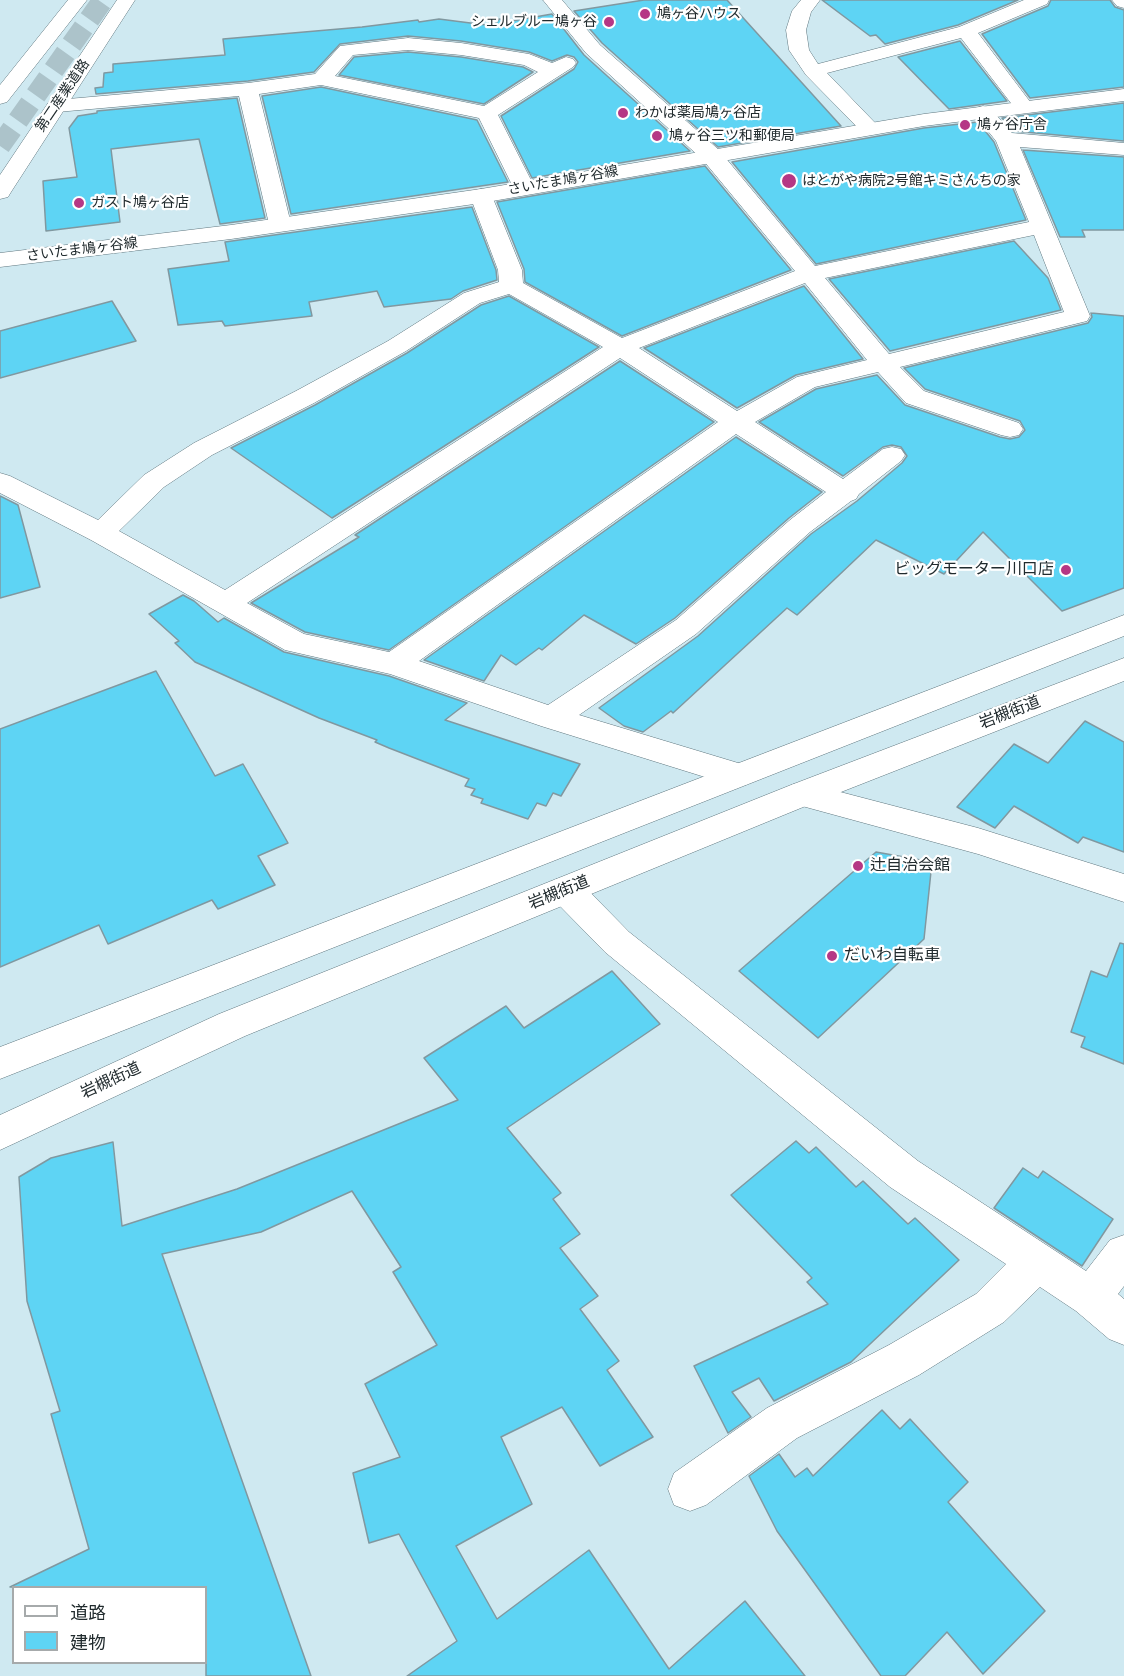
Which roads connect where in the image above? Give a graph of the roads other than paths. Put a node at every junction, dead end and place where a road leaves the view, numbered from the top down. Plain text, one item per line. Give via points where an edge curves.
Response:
1 (78, 0) edge
2 (126, 0) edge
3 (552, 0) edge
4 (784, 0) edge
5 (1040, 0) edge
6 (807, 5) edge
7 (966, 31) junction
8 (592, 49) junction
9 (552, 71) junction
10 (813, 71) junction
11 (321, 79) junction
12 (248, 89) junction
13 (1124, 95) edge
14 (0, 98) edge
15 (57, 106) junction
16 (1024, 106) junction
17 (983, 112) junction
18 (487, 113) junction
19 (869, 128) junction
20 (1006, 139) junction
21 (1124, 149) edge
22 (711, 155) junction
23 (524, 188) junction
24 (0, 192) edge
25 (481, 195) junction
26 (280, 224) junction
27 (1041, 228) junction
28 (0, 260) edge
29 (808, 274) junction
30 (511, 286) junction
31 (620, 347) junction
32 (884, 364) junction
33 (734, 423) junction
34 (1010, 429) dead end
35 (892, 455) dead end
36 (0, 482) edge
37 (846, 493) junction
38 (101, 533) junction
39 (224, 604) junction
40 (1124, 625) edge
41 (394, 664) junction
42 (1124, 669) edge
43 (552, 718) junction
44 (737, 775) junction
45 (802, 794) junction
46 (1124, 888) edge
47 (566, 890) junction
48 (0, 1062) edge
49 (0, 1133) edge
50 (1124, 1254) edge
51 (1037, 1262) junction
52 (1090, 1298) junction
53 (1124, 1325) edge
54 (690, 1489) dead end

1 - 14 main road
2 - 15 main road, 第二産業道路
3 - 8 main road
4 - 6 main road
5 - 7 main road
6 - 10 main road via 796,30 799,50
7 - 10 main road
7 - 16 main road
8 - 9 main road
8 - 22 main road
9 - 11 main road via 529,60 408,44 347,50
9 - 18 main road
10 - 19 main road
11 - 12 main road
11 - 18 main road
12 - 15 main road
12 - 26 main road
13 - 16 main road, さいたま鳩ヶ谷線
15 - 24 main road, 第二産業道路
16 - 17 main road, さいたま鳩ヶ谷線
17 - 19 main road, さいたま鳩ヶ谷線
17 - 20 main road
18 - 23 main road
19 - 22 main road, さいたま鳩ヶ谷線
20 - 21 main road
20 - 27 main road
22 - 23 main road, さいたま鳩ヶ谷線
22 - 29 main road
23 - 25 main road, さいたま鳩ヶ谷線
25 - 26 main road, さいたま鳩ヶ谷線
25 - 30 main road via 510,270
26 - 28 main road, さいたま鳩ヶ谷線
27 - 29 main road
27 - 32 main road via 1078,316
29 - 31 main road
29 - 32 main road
30 - 31 main road
30 - 38 main road via 472,298 397,346 203,449 154,481
31 - 33 main road
31 - 39 main road
32 - 33 main road via 806,382
32 - 34 main road via 915,397
33 - 37 main road
33 - 41 main road
35 - 37 main road
36 - 38 main road
37 - 43 main road via 800,526 686,627
38 - 39 main road
39 - 41 main road via 296,643
40 - 44 main road
41 - 43 main road
42 - 45 main road, 岩槻街道
43 - 44 main road
44 - 48 main road
45 - 46 main road via 978,841
45 - 47 main road, 岩槻街道
47 - 49 main road, 岩槻街道 via 232,1025
47 - 51 main road via 617,942 904,1174
50 - 52 main road
51 - 52 main road
51 - 54 main road via 990,1308 904,1360 782,1423
52 - 53 main road

